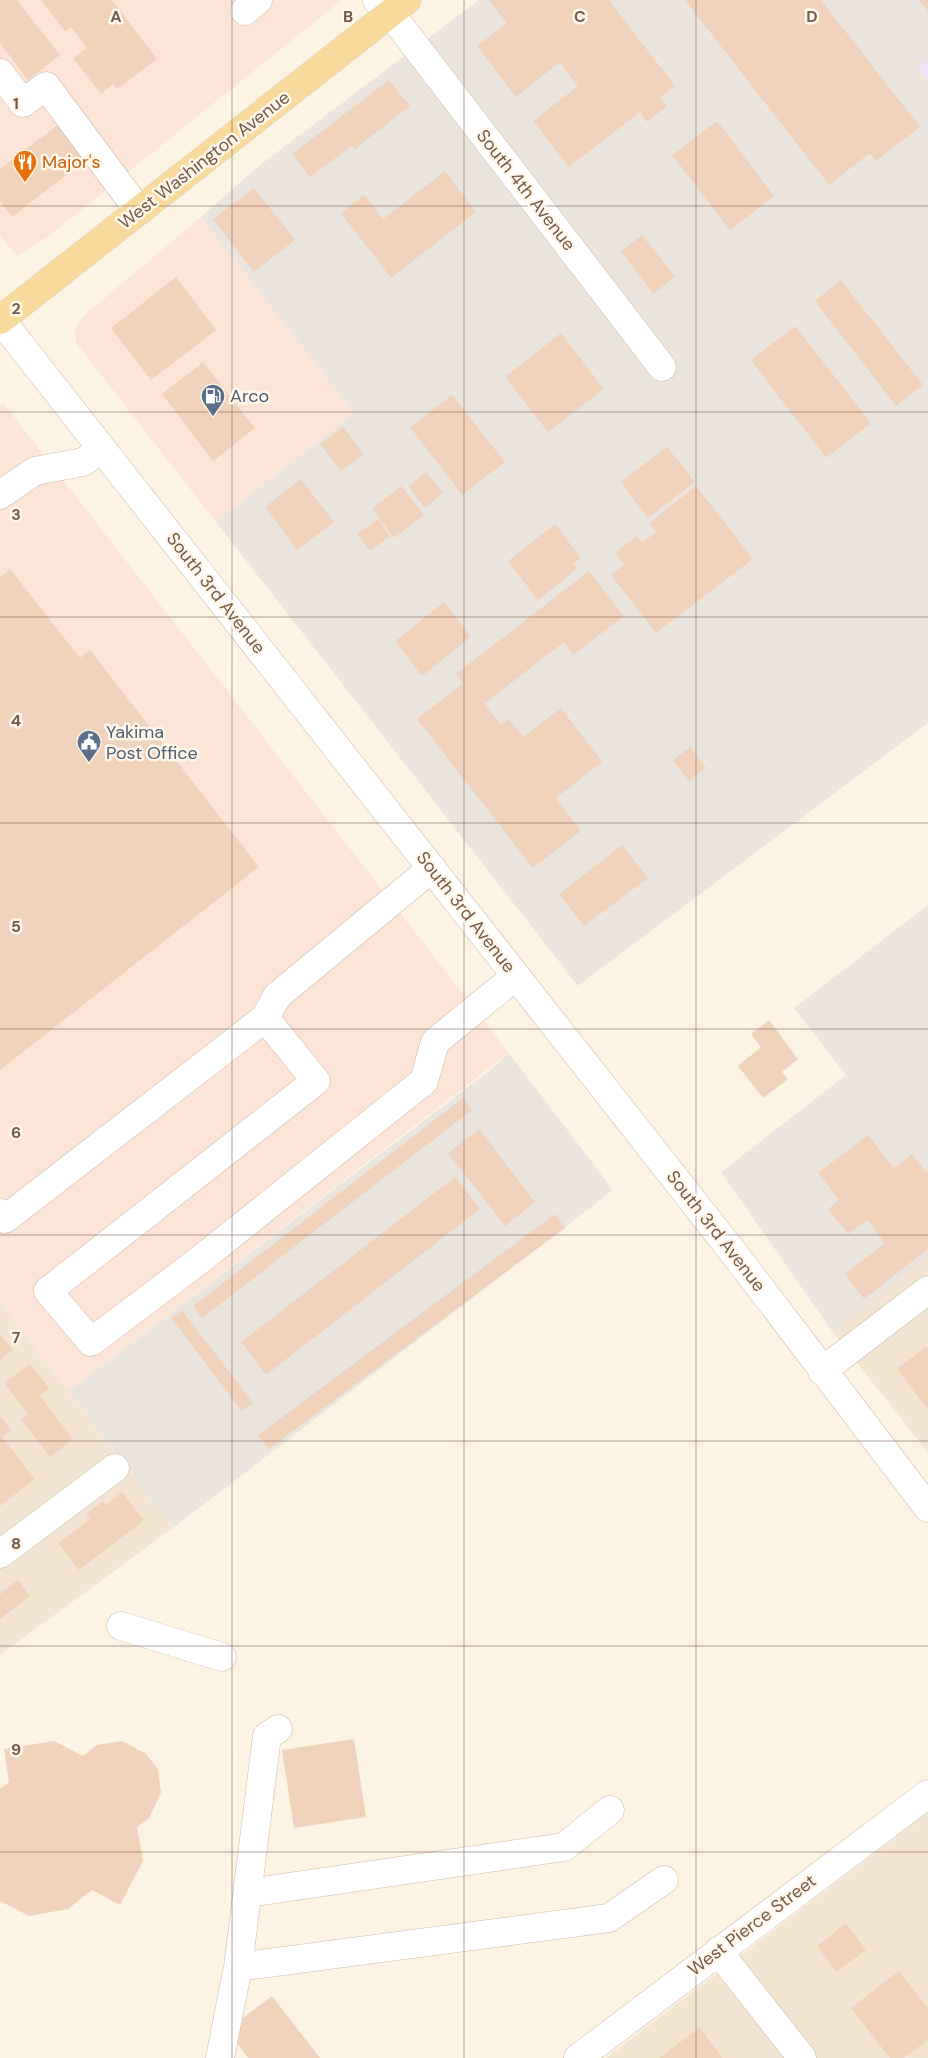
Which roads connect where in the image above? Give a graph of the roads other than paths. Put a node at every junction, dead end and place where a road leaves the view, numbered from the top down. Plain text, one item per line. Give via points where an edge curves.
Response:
1 (392, 4) edge
2 (0, 73) edge
3 (139, 211) junction
4 (0, 319) edge
5 (662, 367) dead end
6 (102, 449) junction
7 (0, 495) edge
8 (432, 868) junction
9 (516, 976) junction
10 (266, 1018) junction
11 (0, 1213) edge
12 (928, 1290) edge
13 (822, 1371) junction
14 (115, 1468) dead end
15 (928, 1508) edge
16 (0, 1553) edge
17 (121, 1626) dead end
18 (222, 1657) dead end
19 (278, 1729) dead end
20 (928, 1794) edge
21 (610, 1810) dead end
22 (664, 1880) dead end
23 (248, 1893) junction
24 (718, 1951) junction
25 (238, 1967) junction
26 (220, 2058) edge
27 (578, 2058) edge
28 (802, 2058) edge

1 - 3 main road, West Washington Avenue
1 - 5 street, South 4th Avenue
2 - 3 street via 23,104 46,86
3 - 4 main road, West Washington Avenue
4 - 6 street, South 3rd Avenue
6 - 7 street via 84,462 35,471
6 - 8 street, South 3rd Avenue
8 - 9 street, South 3rd Avenue
8 - 10 street via 277,996
9 - 10 street via 434,1042 424,1081 201,1259 91,1342 48,1290 316,1081
9 - 13 street, South 3rd Avenue
10 - 11 street via 5,1219
12 - 13 street
13 - 15 street, South 3rd Avenue
14 - 16 street
17 - 18 street
19 - 23 street via 267,1736
20 - 24 street, West Pierce Street
21 - 23 street via 564,1847
22 - 25 street via 609,1918
23 - 25 street
24 - 27 street, West Pierce Street
24 - 28 street
25 - 26 street

